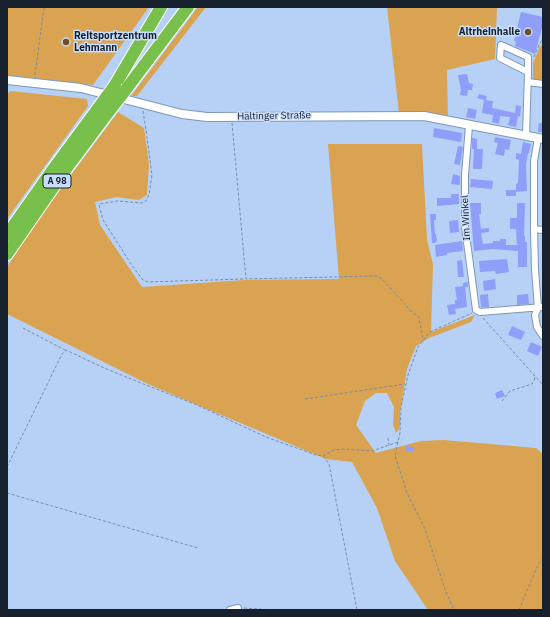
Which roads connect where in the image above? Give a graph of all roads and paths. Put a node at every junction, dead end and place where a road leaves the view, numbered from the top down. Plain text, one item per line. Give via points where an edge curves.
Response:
1 (44, 7) edge
2 (161, 7) edge
3 (188, 7) edge
4 (543, 38) edge
5 (528, 57) junction
6 (528, 72) junction
7 (7, 80) edge
8 (528, 82) junction
9 (34, 84) junction
10 (543, 84) edge
11 (143, 105) junction
12 (105, 109) junction
13 (231, 117) junction
14 (469, 126) junction
15 (526, 136) junction
16 (540, 138) edge
17 (534, 229) junction
18 (543, 230) edge
19 (7, 235) edge
20 (7, 254) edge
21 (246, 279) junction
22 (540, 307) edge
23 (478, 311) junction
24 (23, 328) dead end
25 (543, 336) edge
26 (422, 341) junction
27 (65, 350) junction
28 (535, 376) junction
29 (406, 384) junction
30 (543, 385) edge
31 (305, 399) dead end
32 (502, 401) dead end
33 (388, 438) dead end
34 (398, 442) junction
35 (389, 445) junction
36 (323, 456) junction
37 (7, 467) edge
38 (7, 492) edge
39 (198, 548) dead end
40 (543, 558) edge
41 (238, 608) joint
42 (230, 610) edge
43 (274, 610) edge
44 (357, 610) edge
45 (454, 610) edge
46 (519, 610) edge

1 - 9 path
2 - 12 highway, A 98, bridge via 115,85
3 - 12 highway, A 98, bridge via 127,88
4 - 5 path via 535,57
5 - 6 street
5 - 6 street via 501,45 500,58
6 - 8 street
7 - 9 street, Haltinger Straße
8 - 10 street
8 - 15 street
9 - 11 street, Haltinger Straße via 81,88
11 - 13 street, Haltinger Straße via 182,114
11 - 21 path via 152,175 149,195 142,203 117,201 100,204 103,220 133,267 148,282
12 - 19 highway, A 98 via 54,168
12 - 20 highway, A 98
13 - 14 street, Haltinger Straße via 424,116
13 - 21 path
14 - 15 street, Haltinger Straße
14 - 23 street, Im Winkel via 465,175 465,227
15 - 16 street, Haltinger Straße
16 - 17 street via 534,161
17 - 18 street
17 - 22 street via 535,270
21 - 26 path via 376,276 419,317
22 - 23 street
22 - 25 street via 535,315 537,327
23 - 26 path via 430,332
23 - 28 path via 484,321
24 - 27 path
26 - 29 path
27 - 36 path via 266,437
27 - 37 path
28 - 30 path
28 - 32 path via 532,384 510,391
29 - 31 path
29 - 34 path
33 - 35 path
34 - 35 path
34 - 45 path via 395,456 407,494 425,529
35 - 36 path via 372,451 334,450
36 - 44 path via 328,464
38 - 39 path
40 - 46 path
41 - 42 street
41 - 43 path

